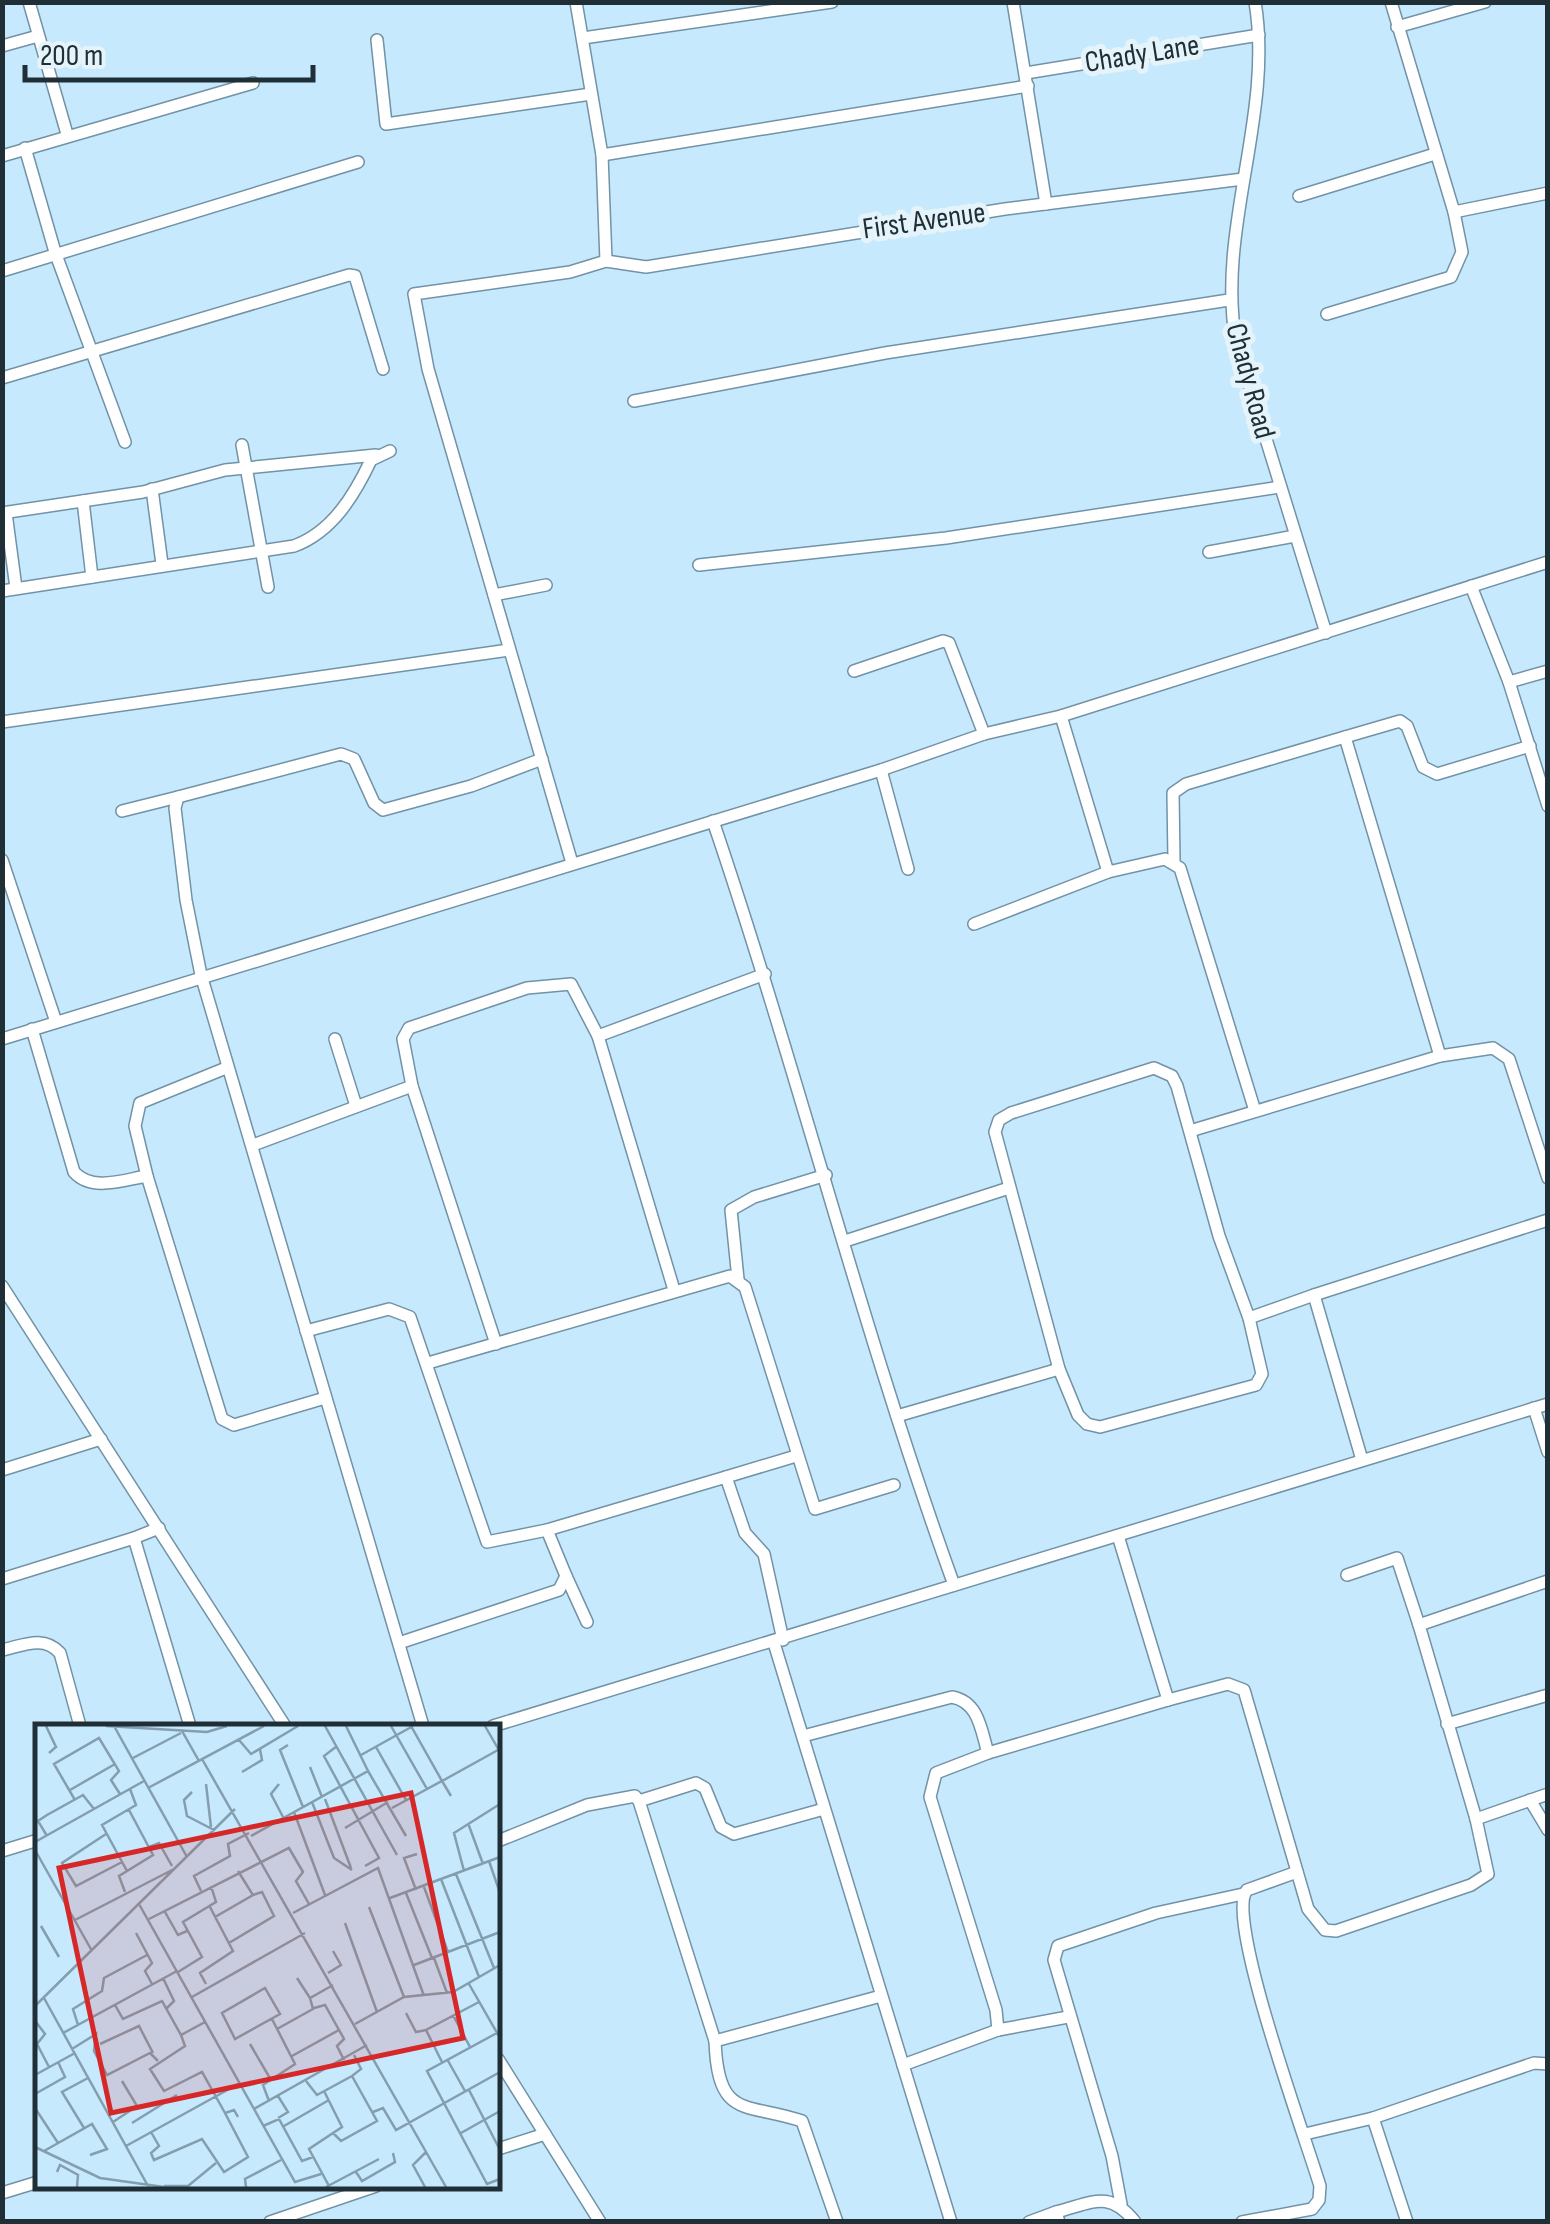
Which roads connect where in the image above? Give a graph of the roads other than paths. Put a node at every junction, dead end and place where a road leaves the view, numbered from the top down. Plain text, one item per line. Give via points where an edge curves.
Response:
1 (28, 2) edge
2 (576, 2) edge
3 (832, 2) edge
4 (1013, 2) edge
5 (1255, 2) edge
6 (1391, 2) edge
7 (1485, 2) edge
8 (1397, 27) junction
9 (1259, 35) junction
10 (38, 36) junction
11 (583, 38) junction
12 (377, 40) dead end
13 (2, 46) edge
14 (1027, 80) junction
15 (253, 83) dead end
16 (591, 94) junction
17 (66, 134) junction
18 (25, 148) junction
19 (1435, 154) junction
20 (602, 155) junction
21 (2, 156) edge
22 (358, 162) dead end
23 (1244, 179) junction
24 (1548, 193) edge
25 (1299, 196) dead end
26 (1046, 204) junction
27 (1454, 212) junction
28 (56, 252) junction
29 (606, 261) junction
30 (2, 270) edge
31 (1229, 300) junction
32 (1327, 314) dead end
33 (91, 350) junction
34 (383, 369) dead end
35 (2, 378) edge
36 (634, 400) dead end
37 (125, 442) dead end
38 (242, 444) dead end
39 (390, 452) dead end
40 (376, 455) junction
41 (246, 468) junction
42 (1280, 488) junction
43 (152, 490) junction
44 (83, 501) junction
45 (4, 513) edge
46 (1295, 536) junction
47 (262, 549) junction
48 (1208, 552) dead end
49 (1548, 562) edge
50 (162, 564) junction
51 (699, 565) dead end
52 (92, 576) junction
53 (546, 585) dead end
54 (1471, 586) junction
55 (268, 587) dead end
56 (9, 590) edge
57 (494, 596) junction
58 (1326, 632) junction
59 (509, 650) junction
60 (854, 670) dead end
61 (1548, 671) edge
62 (1510, 682) junction
63 (1061, 716) junction
64 (2, 722) edge
65 (984, 734) junction
66 (1345, 737) junction
67 (1530, 746) junction
68 (542, 759) junction
69 (881, 770) junction
70 (178, 797) junction
71 (1548, 806) edge
72 (122, 810) dead end
73 (713, 821) junction
74 (2, 860) edge
75 (1174, 861) junction
76 (572, 864) junction
77 (908, 869) dead end
78 (1108, 872) junction
79 (974, 924) dead end
80 (765, 974) junction
81 (201, 975) junction
82 (56, 1022) junction
83 (32, 1029) junction
84 (598, 1036) junction
85 (2, 1039) edge
86 (335, 1039) dead end
87 (1440, 1056) junction
88 (226, 1068) junction
89 (412, 1086) junction
90 (356, 1106) junction
91 (1255, 1111) junction
92 (1190, 1131) junction
93 (253, 1145) junction
94 (826, 1175) junction
95 (148, 1176) junction
96 (1548, 1178) edge
97 (1009, 1188) junction
98 (1548, 1220) edge
99 (845, 1242) junction
100 (738, 1279) junction
101 (2, 1286) edge
102 (674, 1290) junction
103 (1314, 1295) junction
104 (1249, 1318) junction
105 (306, 1331) junction
106 (496, 1344) junction
107 (428, 1364) junction
108 (1059, 1369) junction
109 (325, 1398) junction
110 (1541, 1406) edge
111 (897, 1416) junction
112 (101, 1439) junction
113 (1548, 1452) edge
114 (796, 1456) junction
115 (1362, 1460) junction
116 (2, 1470) edge
117 (726, 1477) junction
118 (894, 1486) dead end
119 (158, 1528) junction
120 (547, 1530) junction
121 (134, 1538) junction
122 (1119, 1539) junction
123 (566, 1576) junction
124 (1347, 1576) dead end
125 (2, 1579) edge
126 (1548, 1581) edge
127 (954, 1585) junction
128 (587, 1622) dead end
129 (1419, 1625) junction
130 (778, 1641) junction
131 (402, 1642) junction
132 (2, 1650) edge
133 (1548, 1695) edge
134 (1168, 1700) junction
135 (79, 1724) edge
136 (189, 1724) edge
137 (284, 1724) edge
138 (423, 1724) edge
139 (500, 1724) edge
140 (1446, 1724) junction
141 (803, 1736) junction
142 (988, 1753) junction
143 (1548, 1794) edge
144 (1530, 1800) junction
145 (639, 1802) junction
146 (824, 1809) junction
147 (1476, 1819) junction
148 (1548, 1830) edge
149 (500, 1840) edge
150 (35, 1841) edge
151 (2, 1851) edge
152 (1297, 1872) junction
153 (1243, 1894) junction
154 (881, 1996) junction
155 (1068, 2017) junction
156 (998, 2030) junction
157 (715, 2041) junction
158 (500, 2063) edge
159 (902, 2064) junction
160 (1548, 2064) edge
161 (1373, 2118) junction
162 (545, 2134) junction
163 (1305, 2134) junction
164 (500, 2148) edge
165 (35, 2183) edge
166 (336, 2192) edge
167 (2, 2193) edge
168 (1121, 2204) junction
169 (1058, 2217) edge
170 (270, 2222) edge
171 (600, 2222) edge
172 (837, 2222) edge
173 (951, 2222) edge
174 (1029, 2222) edge
175 (1135, 2222) edge
176 (1242, 2222) edge
177 (1407, 2222) edge

1 - 10 street
2 - 11 street
3 - 11 street
4 - 14 street
5 - 9 street, Chady Road
6 - 8 street
7 - 8 street
8 - 19 street
9 - 14 street, Chady Lane
9 - 23 street, Chady Road
10 - 13 street
10 - 17 street
11 - 16 street
12 - 16 street via 386,124
14 - 20 street, Chady Lane
14 - 26 street
15 - 17 street
16 - 20 street
17 - 18 street
18 - 21 street
18 - 28 street
19 - 25 street
19 - 27 street
20 - 29 street
22 - 28 street
23 - 26 street, First Avenue
23 - 31 street, Chady Road
24 - 27 street
26 - 29 street, First Avenue via 646,266
27 - 32 street via 1462,252 1450,277
28 - 30 street
28 - 33 street
29 - 57 street, First Avenue via 414,294 428,369
31 - 36 street
31 - 42 street, Chady Road
33 - 34 street via 355,276
33 - 35 street
33 - 37 street
38 - 41 street
39 - 40 street
40 - 41 street
40 - 47 street via 356,493 316,538
41 - 43 street
41 - 47 street
42 - 46 street, Chady Road
42 - 51 street via 946,538
43 - 44 street
43 - 50 street
44 - 45 street
44 - 52 street
45 - 56 street
46 - 48 street
46 - 58 street, Chady Road
47 - 50 street
47 - 55 street
49 - 54 street
50 - 52 street
52 - 56 street
53 - 57 street
54 - 58 street
54 - 62 street
57 - 59 street
58 - 63 street
59 - 64 street
59 - 68 street
60 - 65 street via 949,644
61 - 62 street
62 - 67 street
63 - 65 street
63 - 78 street
65 - 69 street
66 - 67 street via 1400,720 1423,767 1437,774
66 - 75 street via 1172,793
66 - 87 street
67 - 71 street
68 - 70 street via 394,810 374,803 354,760 340,754
68 - 76 street
69 - 73 street
69 - 77 street
70 - 72 street
70 - 81 street via 186,900
73 - 76 street
73 - 80 street
74 - 82 street
75 - 78 street
75 - 91 street
76 - 81 street
78 - 79 street
80 - 84 street
80 - 94 street
81 - 82 street
81 - 88 street
82 - 83 street
83 - 85 street
83 - 95 street via 74,1172 94,1184
84 - 89 street via 571,984 527,988 409,1028 403,1040
84 - 102 street
86 - 90 street
87 - 91 street
87 - 96 street via 1503,1051
88 - 93 street
88 - 95 street via 140,1103 135,1126
89 - 90 street
89 - 106 street
90 - 93 street
91 - 92 street
92 - 97 street via 1177,1086 1162,1069 1028,1107 999,1120 995,1132
92 - 104 street
93 - 105 street
94 - 99 street
94 - 100 street via 732,1210
95 - 109 street via 222,1419 234,1425
97 - 99 street
97 - 108 street
98 - 103 street
99 - 111 street
100 - 102 street
100 - 114 street
101 - 112 street
102 - 106 street
103 - 104 street
103 - 115 street
104 - 108 street via 1262,1374 1256,1385 1124,1422 1086,1424
105 - 107 street via 401,1310
105 - 109 street
106 - 107 street
107 - 120 street via 482,1536 494,1543
108 - 111 street
109 - 131 street
110 - 113 street
110 - 115 street
111 - 127 street
112 - 116 street
112 - 119 street
114 - 117 street
114 - 118 street via 816,1509
115 - 122 street
117 - 120 street
117 - 130 street via 745,1534 764,1554
119 - 121 street
119 - 137 street
120 - 123 street
121 - 125 street
121 - 136 street
122 - 127 street
122 - 134 street
123 - 128 street
123 - 131 street via 559,1590
124 - 129 street via 1397,1558
126 - 129 street
127 - 130 street
129 - 140 street
130 - 139 street
130 - 141 street
131 - 138 street
132 - 135 street via 52,1644
133 - 140 street
134 - 142 street
134 - 152 street via 1240,1685
140 - 147 street
141 - 142 street via 952,1696 974,1709
141 - 146 street
142 - 156 street via 936,1773 930,1797
143 - 144 street
144 - 147 street
144 - 148 street
145 - 146 street via 701,1784 721,1827 734,1834
145 - 149 street via 626,1796 587,1805
145 - 157 street
146 - 154 street
147 - 152 street via 1488,1864 1481,1881 1336,1931 1316,1924
150 - 151 street
152 - 153 street
153 - 155 street via 1156,1913 1058,1946 1054,1960
153 - 163 street via 1242,1921 1259,1994
154 - 157 street
154 - 159 street
155 - 156 street
155 - 168 street
156 - 159 street
157 - 172 street via 725,2091 739,2107 802,2121
158 - 162 street
159 - 173 street
160 - 161 street via 1534,2063
161 - 163 street
161 - 177 street
162 - 164 street
162 - 171 street
163 - 176 street via 1319,2200 1312,2209
165 - 167 street
166 - 170 street
168 - 169 street via 1103,2200
168 - 175 street
169 - 174 street

